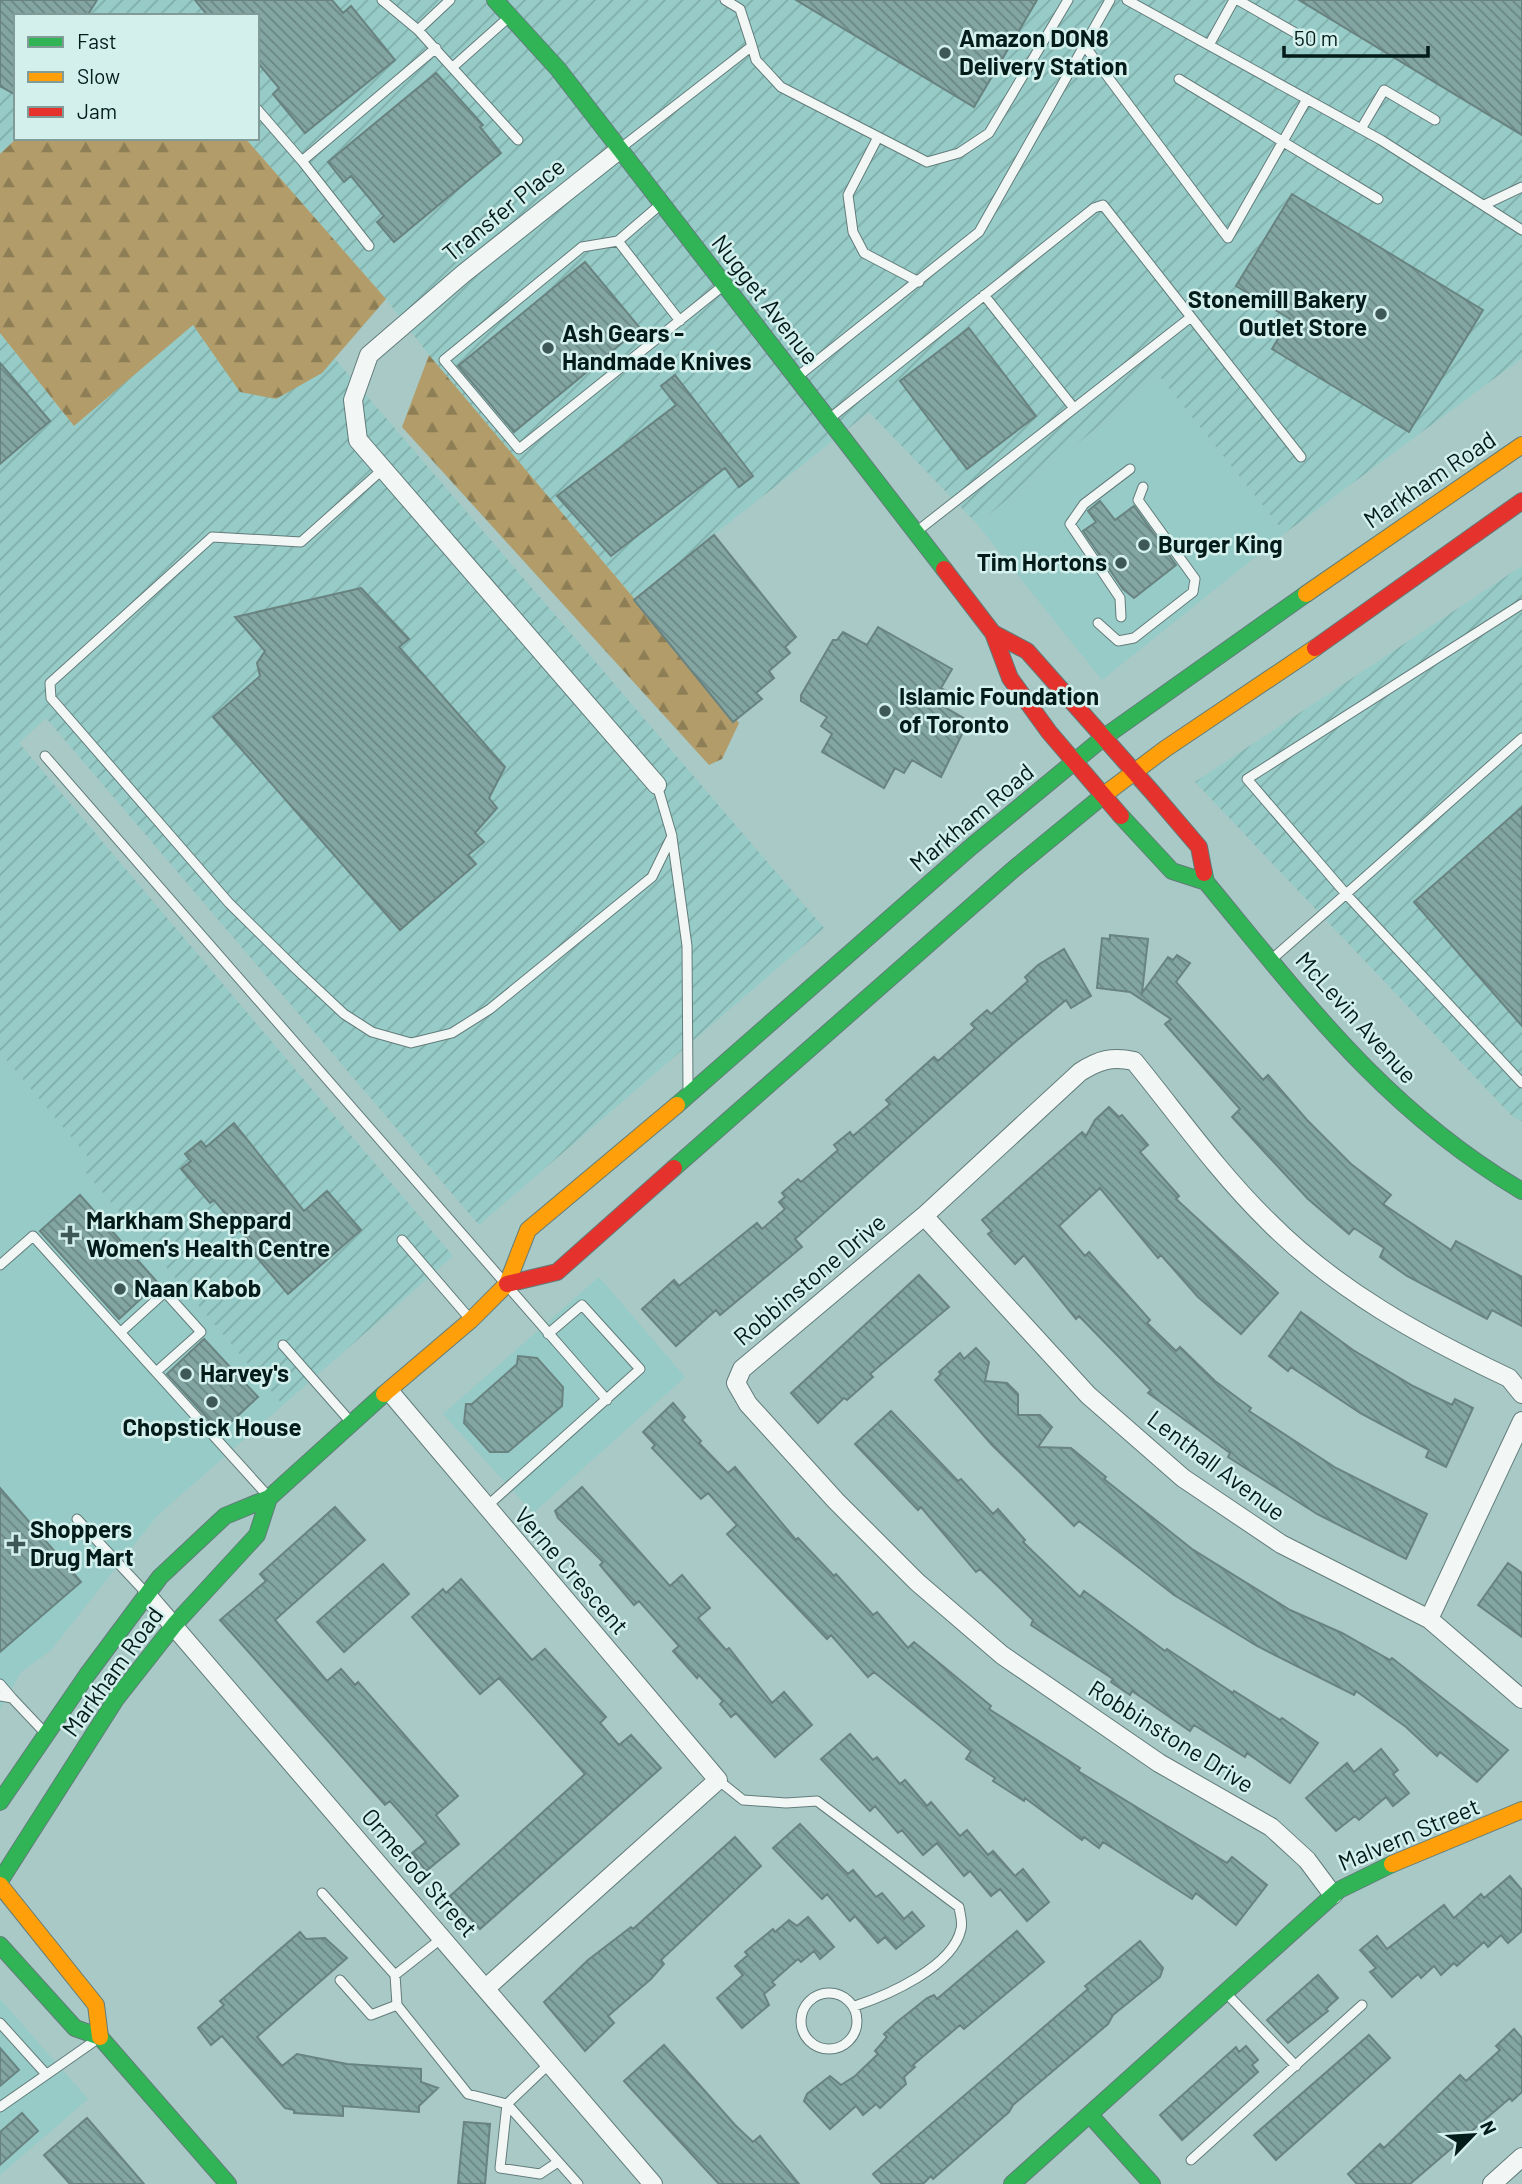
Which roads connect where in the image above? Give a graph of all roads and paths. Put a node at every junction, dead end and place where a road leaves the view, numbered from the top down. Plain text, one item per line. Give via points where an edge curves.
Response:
1 (382, 0) edge
2 (450, 0) edge
3 (495, 0) edge
4 (725, 0) edge
5 (1068, 0) edge
6 (1110, 0) edge
7 (1127, 0) edge
8 (1236, 0) edge
9 (1142, 4) edge
10 (510, 16) junction
11 (418, 30) junction
12 (1306, 40) dead end
13 (1084, 45) junction
14 (1209, 45) junction
15 (752, 46) junction
16 (436, 48) junction
17 (454, 66) junction
18 (1179, 79) dead end
19 (1307, 99) junction
20 (259, 111) edge
21 (1434, 120) dead end
22 (1362, 129) junction
23 (878, 137) junction
24 (517, 140) dead end
25 (1283, 140) junction
26 (619, 150) junction
27 (302, 161) junction
28 (1522, 187) edge
29 (1378, 199) dead end
30 (662, 203) junction
31 (1484, 205) junction
32 (1522, 230) edge
33 (618, 241) junction
34 (369, 246) dead end
35 (919, 282) junction
36 (724, 285) junction
37 (984, 295) junction
38 (1191, 317) junction
39 (680, 321) junction
40 (796, 378) junction
41 (1073, 407) junction
42 (828, 419) junction
43 (1522, 445) edge
44 (1301, 457) dead end
45 (1130, 469) dead end
46 (382, 470) junction
47 (1143, 486) dead end
48 (1522, 501) edge
49 (915, 533) junction
50 (1522, 604) edge
51 (1121, 617) dead end
52 (1098, 623) dead end
53 (993, 633) junction
54 (1103, 738) junction
55 (1522, 738) edge
56 (45, 756) dead end
57 (1075, 762) junction
58 (1133, 772) junction
59 (657, 785) joint
60 (1103, 796) junction
61 (672, 836) junction
62 (1206, 882) junction
63 (1346, 894) junction
64 (1272, 959) junction
65 (1522, 1083) edge
66 (688, 1095) junction
67 (1522, 1191) edge
68 (924, 1216) junction
69 (401, 1240) dead end
70 (0, 1265) edge
71 (507, 1284) junction
72 (471, 1320) junction
73 (121, 1332) junction
74 (548, 1334) junction
75 (283, 1345) dead end
76 (156, 1372) junction
77 (390, 1392) junction
78 (1522, 1394) edge
79 (607, 1400) junction
80 (1522, 1422) edge
81 (351, 1423) junction
82 (269, 1498) junction
83 (485, 1508) junction
84 (78, 1519) dead end
85 (147, 1595) junction
86 (1429, 1619) junction
87 (174, 1624) junction
88 (0, 1684) edge
89 (0, 1696) edge
90 (12, 1698) junction
91 (1522, 1699) edge
92 (47, 1734) junction
93 (718, 1780) junction
94 (0, 1802) edge
95 (1522, 1810) edge
96 (0, 1883) edge
97 (323, 1893) dead end
98 (1333, 1895) junction
99 (442, 1938) junction
100 (0, 1945) edge
101 (395, 1976) junction
102 (340, 1980) dead end
103 (486, 1988) junction
104 (1225, 1993) junction
105 (397, 2005) junction
106 (855, 2006) junction
107 (1362, 2006) dead end
108 (0, 2023) edge
109 (100, 2037) junction
110 (548, 2065) junction
111 (1296, 2066) junction
112 (46, 2074) junction
113 (507, 2104) junction
114 (0, 2107) edge
115 (1090, 2115) junction
116 (1522, 2157) edge
117 (1191, 2160) dead end
118 (558, 2162) junction
119 (228, 2184) edge
120 (578, 2184) edge
121 (653, 2184) edge
122 (1012, 2184) edge
123 (1152, 2184) edge
124 (1492, 2184) edge

1 - 11 lane
2 - 11 lane
3 - 10 main road, Nugget Avenue
4 - 15 lane via 740,9
5 - 23 lane via 989,133 959,153 926,162
6 - 13 lane
7 - 9 lane
8 - 12 lane
8 - 14 lane
9 - 14 lane
10 - 17 lane
10 - 26 main road, Nugget Avenue via 558,69
11 - 16 lane
13 - 25 lane via 1228,238
13 - 35 lane via 978,232
14 - 19 lane
15 - 23 lane via 757,60 781,87
15 - 26 lane
16 - 17 lane
16 - 27 lane
17 - 24 lane
18 - 25 lane
19 - 22 lane
19 - 25 lane
20 - 27 lane
21 - 22 lane via 1384,90
22 - 31 lane
23 - 35 lane via 848,195 853,232 864,253
25 - 29 lane
26 - 30 main road, Nugget Avenue
26 - 46 street, Transfer Place via 369,355 353,400 358,440
27 - 34 lane
28 - 31 lane
30 - 33 lane
30 - 36 main road, Nugget Avenue
31 - 32 lane
33 - 39 lane
33 - 39 lane via 582,247 444,360 519,449
35 - 40 lane
36 - 39 lane
36 - 40 main road, Nugget Avenue
37 - 38 lane via 1103,205
37 - 41 lane
37 - 42 lane
38 - 41 lane
38 - 44 lane
40 - 42 main road, Nugget Avenue
41 - 49 lane
42 - 49 main road, Nugget Avenue
43 - 54 main road, Markham Road
45 - 51 lane via 1084,504 1070,524 1120,598
46 - 59 street, Transfer Place
46 - 61 lane via 301,542 212,537 50,683 51,698 229,903 297,970 344,1014 411,1043 452,1033 490,1009 652,877
47 - 52 lane via 1138,500 1195,579 1193,593 1134,638 1118,641
48 - 58 main road via 1247,697
49 - 53 main road, Nugget Avenue
50 - 63 lane via 1247,779
53 - 54 main road, Nugget Avenue via 1027,651
53 - 57 main road, Nugget Avenue via 1010,678
54 - 57 main road, Markham Road
54 - 58 main road, Nugget Avenue
55 - 63 lane
56 - 71 lane
57 - 60 main road, Nugget Avenue
57 - 66 main road, Markham Road via 972,846
58 - 60 main road
58 - 62 main road, McLevin Avenue via 1199,847
59 - 61 lane
60 - 62 main road via 1172,871
60 - 71 main road via 1005,876 557,1272
61 - 66 lane via 687,946
62 - 64 main road, McLevin Avenue
63 - 64 lane
63 - 65 lane
64 - 67 main road, McLevin Avenue via 1363,1066 1432,1130
66 - 71 main road, Markham Road via 528,1230
68 - 78 street, Robbinstone Drive via 1080,1072 1108,1058 1135,1061 1268,1222 1388,1316 1509,1378
68 - 86 street, Lenthall Avenue via 1088,1395 1183,1478 1281,1545
68 - 98 street, Robbinstone Drive via 742,1369 736,1383 748,1404 835,1502 917,1582 1002,1655 1147,1756 1271,1827 1307,1860
69 - 72 lane
70 - 73 lane via 33,1236
71 - 72 main road, Markham Road
71 - 74 lane
72 - 77 main road, Markham Road
73 - 76 lane
73 - 76 lane via 165,1292 201,1332
74 - 79 lane
74 - 79 lane via 582,1305 640,1369
75 - 81 lane
76 - 82 lane
77 - 81 main road, Markham Road
77 - 83 street, Verne Crescent
79 - 83 lane
80 - 86 street
81 - 82 main road, Markham Road
82 - 85 main road, Markham Road via 225,1516
82 - 87 main road, Markham Road via 257,1535
83 - 93 street, Verne Crescent
84 - 85 lane
85 - 87 street, Ormerod Street
85 - 92 main road, Markham Road
86 - 91 street, Lenthall Avenue
87 - 96 main road, Markham Road via 116,1699
87 - 99 street, Ormerod Street
88 - 90 lane
89 - 90 lane
90 - 92 lane
92 - 94 main road, Markham Road
93 - 103 street
93 - 106 lane, Verne Crescent via 743,1800 817,1801 959,1907 962,1927 954,1946 928,1970 884,1996
95 - 98 main road, Malvern Street via 1377,1870
96 - 109 main road via 96,2005
97 - 101 lane
98 - 104 main road, Malvern Street
99 - 101 lane
99 - 103 street, Ormerod Street
100 - 109 main road via 75,2028
101 - 105 lane
102 - 105 lane via 371,2015
103 - 110 street, Ormerod Street
104 - 111 lane
104 - 115 main road, Malvern Street
105 - 113 lane via 468,2094
106 - 106 lane via 839,1993 819,1993 803,2006 800,2025 810,2043 828,2050 848,2043 858,2026
107 - 111 lane
108 - 112 lane
109 - 112 lane
109 - 119 main road
110 - 113 lane
110 - 121 street, Ormerod Street
111 - 117 lane
112 - 114 lane
113 - 118 lane
113 - 118 lane via 500,2168 540,2174
115 - 122 main road, Malvern Street
115 - 123 main road
116 - 124 street
118 - 120 lane

